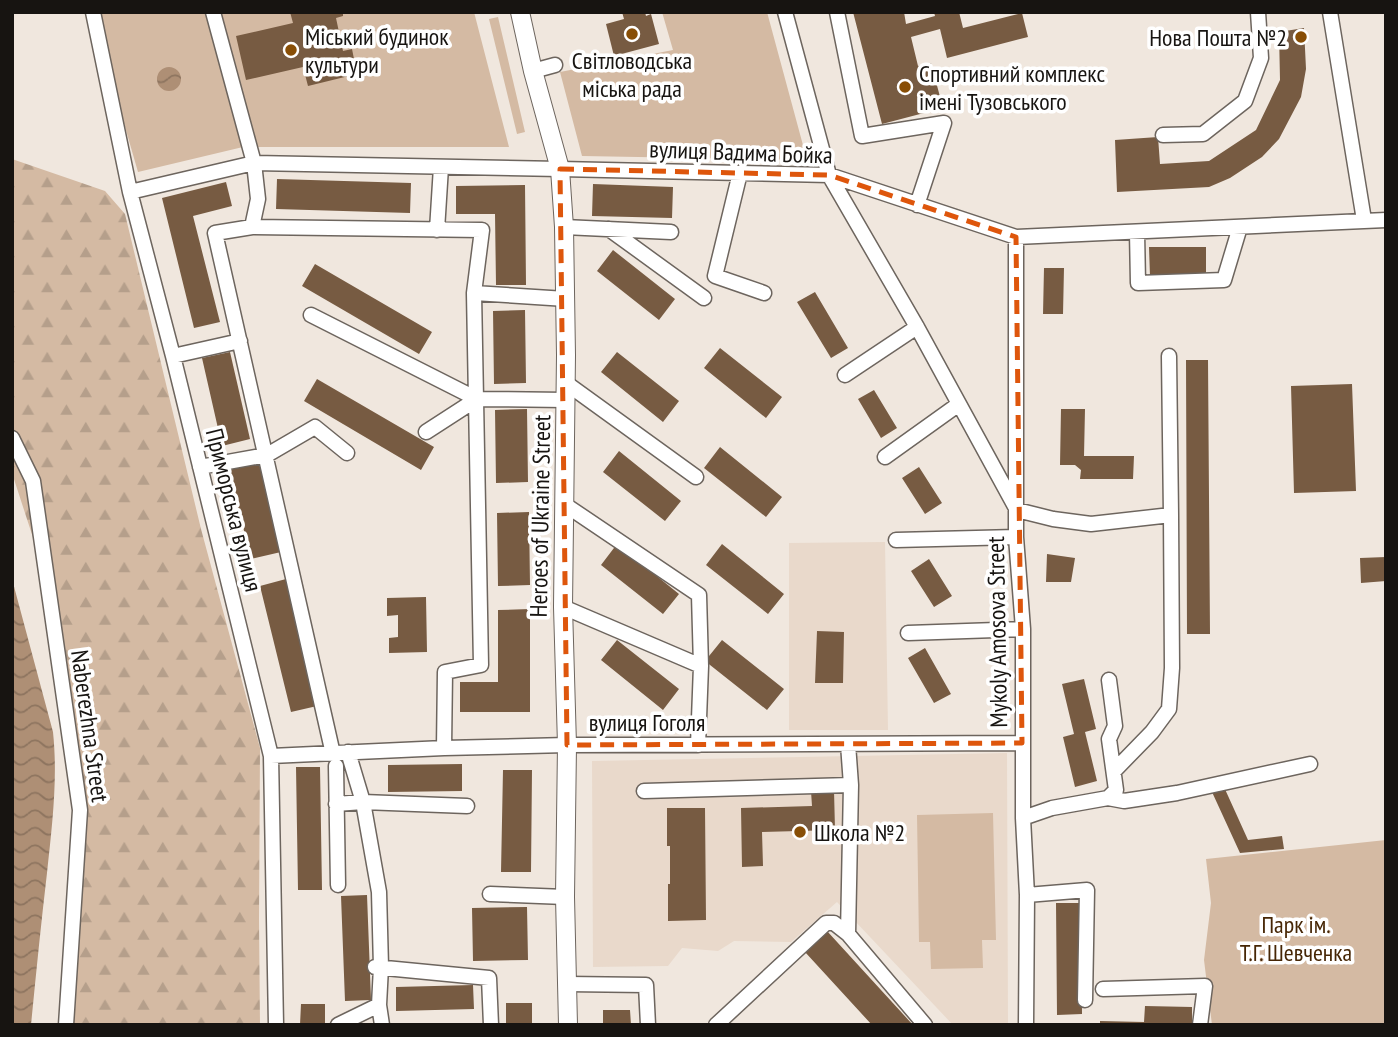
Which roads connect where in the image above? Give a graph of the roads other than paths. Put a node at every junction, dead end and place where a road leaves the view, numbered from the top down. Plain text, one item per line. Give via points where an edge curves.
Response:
1 (93, 12) edge
2 (213, 12) edge
3 (520, 12) edge
4 (785, 12) edge
5 (837, 12) edge
6 (1258, 12) edge
7 (1330, 12) edge
8 (555, 65) dead end
9 (533, 71) junction
10 (1163, 135) dead end
11 (254, 163) junction
12 (441, 167) junction
13 (560, 169) junction
14 (740, 173) junction
15 (829, 175) junction
16 (130, 192) junction
17 (917, 205) junction
18 (1364, 220) junction
19 (1386, 220) edge
20 (252, 227) junction
21 (564, 227) junction
22 (1240, 227) junction
23 (609, 229) junction
24 (437, 230) junction
25 (671, 232) dead end
26 (1137, 232) junction
27 (1016, 237) junction
28 (474, 293) junction
29 (764, 293) dead end
30 (704, 298) dead end
31 (566, 299) junction
32 (311, 315) dead end
33 (917, 327) junction
34 (240, 341) junction
35 (173, 356) junction
36 (1169, 356) dead end
37 (845, 374) dead end
38 (566, 391) junction
39 (477, 399) junction
40 (959, 404) junction
41 (426, 432) dead end
42 (12, 438) edge
43 (347, 453) dead end
44 (267, 455) junction
45 (885, 457) dead end
46 (200, 467) junction
47 (696, 477) dead end
48 (564, 504) junction
49 (1017, 510) junction
50 (1171, 515) junction
51 (1016, 537) junction
52 (896, 540) dead end
53 (563, 607) junction
54 (1023, 629) junction
55 (908, 633) dead end
56 (701, 666) junction
57 (1109, 680) dead end
58 (1023, 743) junction
59 (698, 744) junction
60 (848, 744) junction
61 (567, 745) junction
62 (444, 748) junction
63 (271, 756) junction
64 (339, 757) junction
65 (1310, 764) dead end
66 (1114, 771) junction
67 (851, 785) junction
68 (644, 791) dead end
69 (1108, 798) junction
70 (363, 802) junction
71 (336, 804) junction
72 (467, 806) dead end
73 (1023, 818) junction
74 (338, 885) dead end
75 (490, 894) dead end
76 (1027, 895) junction
77 (565, 897) junction
78 (848, 934) junction
79 (378, 967) junction
80 (567, 984) junction
81 (1103, 989) dead end
82 (1085, 1000) dead end
83 (379, 1005) junction
84 (66, 1025) edge
85 (276, 1025) edge
86 (338, 1025) edge
87 (382, 1025) edge
88 (491, 1025) edge
89 (568, 1025) edge
90 (648, 1025) edge
91 (716, 1025) edge
92 (925, 1025) edge
93 (1026, 1025) edge
94 (1200, 1025) edge

1 - 16 street, Приморська вулиця
2 - 11 street
3 - 9 main road, Heroes of Ukraine Street
4 - 15 street
5 - 17 street via 862,136 944,123
6 - 10 street via 1261,58 1245,101 1203,135
7 - 18 street
8 - 9 street
9 - 13 main road, Heroes of Ukraine Street
11 - 12 street, вулиця Вадима Бойка
11 - 16 street, вулиця Вадима Бойка
11 - 20 street via 258,199
12 - 13 street, вулиця Вадима Бойка
12 - 24 street
13 - 14 street, вулиця Вадима Бойка
13 - 21 main road, Heroes of Ukraine Street
14 - 15 street, вулиця Вадима Бойка
14 - 29 street via 715,276
15 - 17 street, вулиця Вадима Бойка
15 - 33 street
16 - 35 street, Приморська вулиця
17 - 27 street, вулиця Вадима Бойка
18 - 19 street, вулиця Вадима Бойка
18 - 22 street, вулиця Вадима Бойка
20 - 24 street
20 - 34 street via 215,233
21 - 23 street
21 - 31 main road, Heroes of Ukraine Street
22 - 26 street, вулиця Вадима Бойка
22 - 26 street via 1224,280 1138,283
23 - 25 street
23 - 30 street
24 - 28 street via 482,230
26 - 27 street, вулиця Вадима Бойка
27 - 49 street, Mykoly Amosova Street
28 - 31 street
28 - 39 street
31 - 38 main road, Heroes of Ukraine Street
32 - 39 street
33 - 37 street
33 - 40 street
34 - 35 street
34 - 44 street
35 - 46 street, Приморська вулиця
36 - 50 street
38 - 39 street
38 - 47 street
38 - 48 main road, Heroes of Ukraine Street
39 - 41 street
39 - 62 street via 481,665 445,672
40 - 45 street
40 - 49 street
42 - 84 street, Naberezhna Street via 33,481 80,810
43 - 44 street via 316,427
44 - 46 street
44 - 64 street
46 - 63 street, Приморська вулиця
48 - 53 main road, Heroes of Ukraine Street
48 - 56 street via 699,595
49 - 50 street via 1091,524
49 - 51 street, Mykoly Amosova Street
50 - 66 street via 1169,709
51 - 52 street
51 - 54 street, Mykoly Amosova Street
53 - 56 street
53 - 61 main road, Heroes of Ukraine Street
54 - 55 street
54 - 58 street, Mykoly Amosova Street
56 - 59 street
57 - 66 street via 1115,726 1108,739
58 - 60 street, вулиця Гоголя
58 - 73 street, Mykoly Amosova Street
59 - 60 street, вулиця Гоголя
59 - 61 street, вулиця Гоголя
60 - 67 street
61 - 62 street, вулиця Гоголя
61 - 77 main road, Heroes of Ukraine Street
62 - 64 street, вулиця Гоголя
63 - 64 street, вулиця Гоголя
63 - 85 street, Приморська вулиця
64 - 70 street
64 - 71 street
65 - 69 street via 1177,793 1124,801
66 - 69 street via 1116,790
67 - 68 street
67 - 78 street
69 - 73 street
70 - 71 street
70 - 72 street
70 - 79 street via 379,892
71 - 74 street
73 - 76 street, Mykoly Amosova Street
75 - 77 street
76 - 82 street via 1087,890
76 - 93 street, Mykoly Amosova Street
77 - 80 main road, Heroes of Ukraine Street
78 - 91 street via 834,923 825,923
78 - 92 street
79 - 83 street
79 - 88 street via 489,978
80 - 89 main road, Heroes of Ukraine Street
80 - 90 street via 646,985
81 - 94 street via 1205,986
83 - 86 street
83 - 87 street

